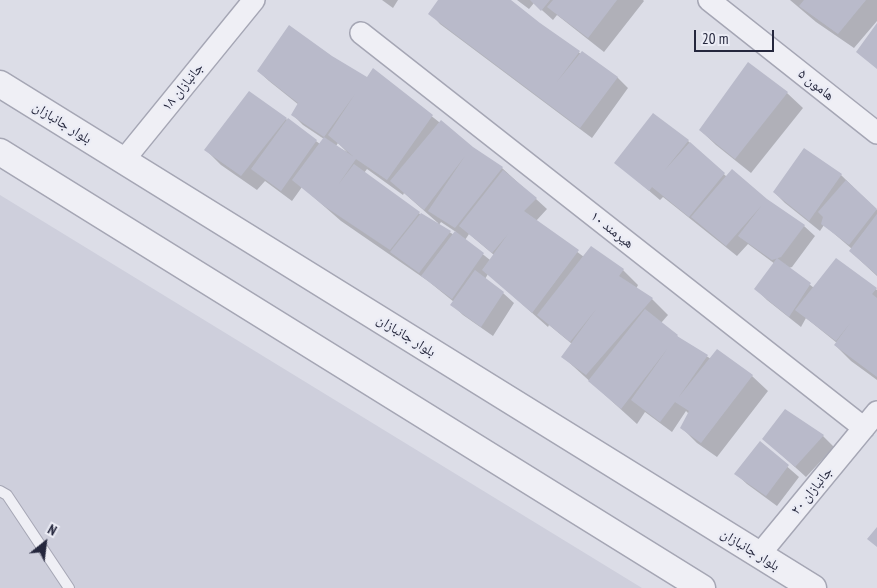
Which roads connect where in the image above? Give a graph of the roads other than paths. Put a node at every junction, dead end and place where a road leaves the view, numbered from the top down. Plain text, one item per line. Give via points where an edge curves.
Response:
1 (709, 0) edge
2 (248, 7) edge
3 (361, 33) dead end
4 (0, 84) edge
5 (877, 133) edge
6 (0, 152) edge
7 (123, 161) junction
8 (871, 420) edge
9 (0, 491) edge
10 (759, 555) junction
11 (69, 588) edge
12 (702, 588) edge
13 (813, 588) edge

1 - 5 street, هامون ۵
2 - 7 street, جانبازان ۱۸
3 - 8 street, هیرمند ۱۰
4 - 7 street, بلوار جانبازان
6 - 12 street
7 - 10 street, بلوار جانبازان
8 - 10 street, جانبازان ۲۰
9 - 11 lane via 7,496
10 - 13 street, بلوار جانبازان

